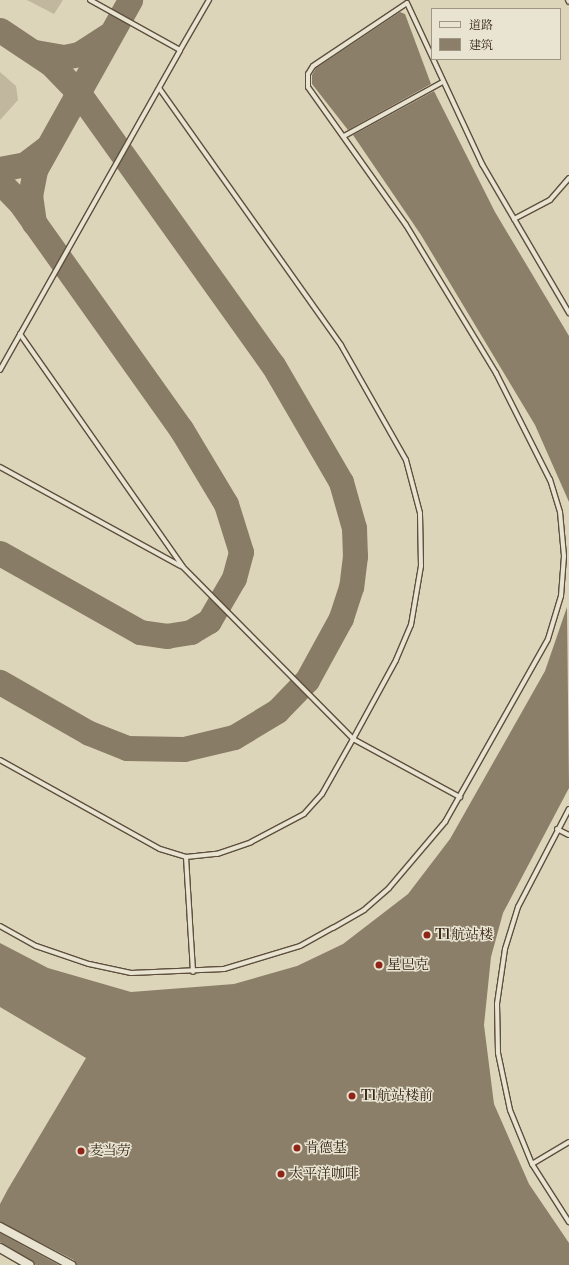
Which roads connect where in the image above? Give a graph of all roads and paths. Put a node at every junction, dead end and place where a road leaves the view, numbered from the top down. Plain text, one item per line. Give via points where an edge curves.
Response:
1 (90, 0) edge
2 (209, 0) edge
3 (407, 2) edge
4 (180, 50) junction
5 (431, 59) edge
6 (431, 60) edge
7 (441, 83) junction
8 (160, 89) junction
9 (344, 136) junction
10 (569, 178) edge
11 (514, 219) junction
12 (569, 313) edge
13 (20, 334) junction
14 (0, 370) edge
15 (0, 467) edge
16 (183, 567) junction
17 (353, 739) junction
18 (0, 760) edge
19 (460, 797) junction
20 (569, 809) edge
21 (557, 829) junction
22 (569, 835) edge
23 (186, 857) junction
24 (0, 926) edge
25 (193, 972) junction
26 (569, 1142) edge
27 (532, 1164) junction
28 (569, 1222) edge
29 (0, 1227) edge
30 (0, 1248) edge
31 (30, 1265) edge
32 (71, 1265) edge

1 - 4 lane
2 - 4 lane
3 - 5 lane
3 - 9 lane via 310,70 308,87
4 - 8 lane
6 - 7 lane
7 - 9 lane
7 - 11 lane
8 - 13 lane
8 - 17 lane via 341,345 406,460 420,513 421,566 411,625
9 - 19 lane via 406,225 496,373 547,474 560,512 564,556 556,617 539,658
10 - 11 lane via 550,200
11 - 12 lane
13 - 14 lane
13 - 16 lane
15 - 16 lane
16 - 17 lane
17 - 19 lane
17 - 23 lane via 322,794 304,814 251,842 217,854
18 - 23 lane via 130,835
19 - 25 lane via 408,868 364,910 300,946 224,969
20 - 21 lane
21 - 22 lane
21 - 27 lane via 518,907 505,949 497,1004 498,1053 510,1110
23 - 25 lane
24 - 25 lane via 36,946 89,964 131,973
26 - 27 lane
27 - 28 lane
29 - 32 street
30 - 31 street

